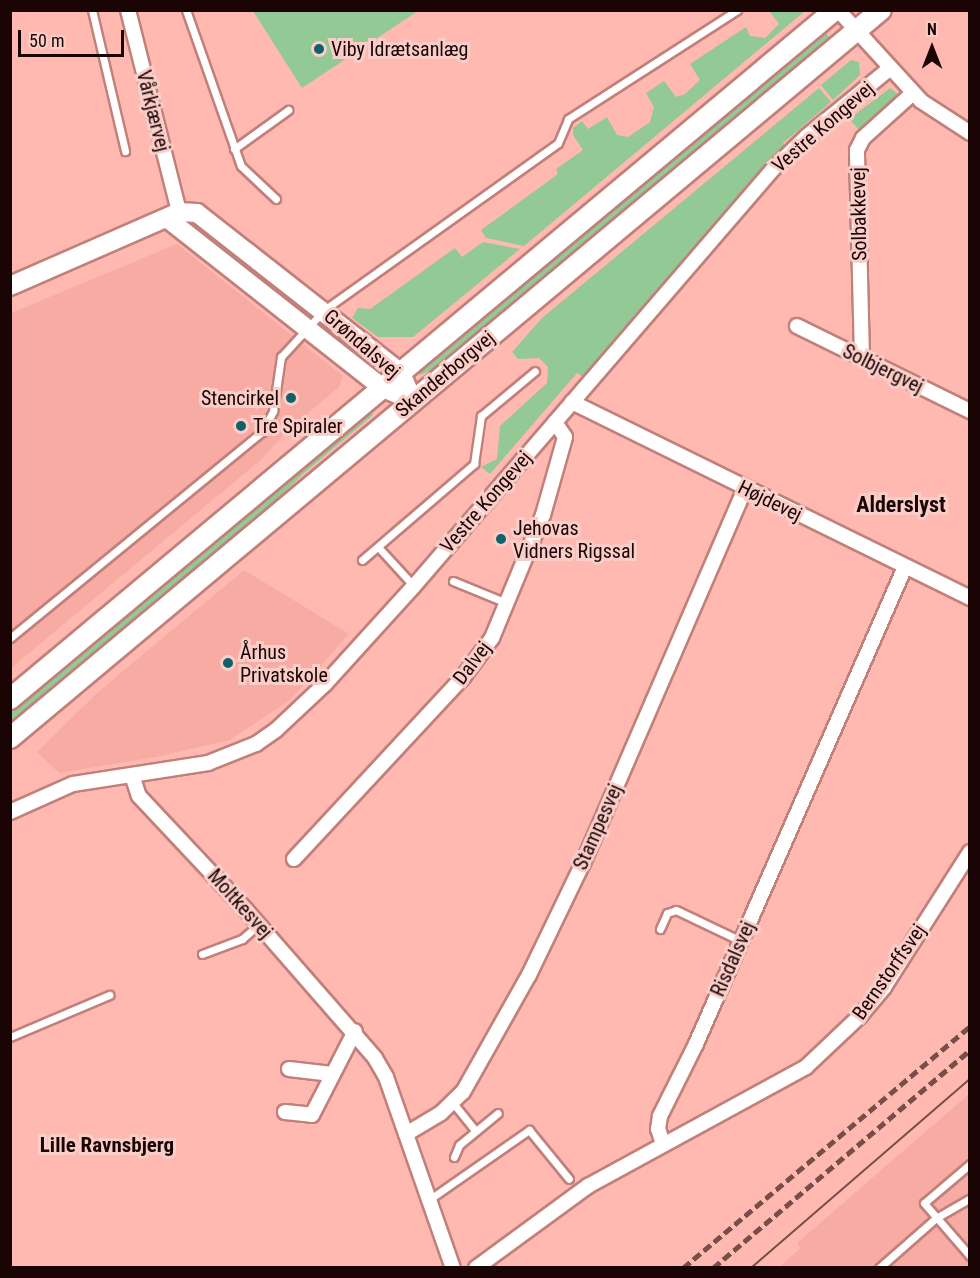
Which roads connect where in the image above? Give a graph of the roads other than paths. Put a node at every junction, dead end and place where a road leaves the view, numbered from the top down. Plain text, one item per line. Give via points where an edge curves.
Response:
1 (92, 10) edge
2 (128, 10) edge
3 (186, 10) edge
4 (737, 10) edge
5 (836, 10) edge
6 (881, 10) edge
7 (856, 32) junction
8 (889, 69) junction
9 (913, 93) junction
10 (288, 110) dead end
11 (969, 133) edge
12 (234, 149) junction
13 (125, 151) dead end
14 (276, 199) dead end
15 (173, 215) junction
16 (10, 286) edge
17 (324, 310) junction
18 (797, 326) dead end
19 (304, 328) junction
20 (862, 358) junction
21 (535, 371) dead end
22 (401, 373) junction
23 (382, 388) junction
24 (413, 401) junction
25 (572, 402) junction
26 (969, 411) edge
27 (555, 422) junction
28 (745, 489) junction
29 (379, 548) junction
30 (362, 560) dead end
31 (905, 567) junction
32 (453, 581) dead end
33 (414, 586) junction
34 (969, 598) edge
35 (507, 603) junction
36 (10, 638) edge
37 (10, 699) edge
38 (10, 738) edge
39 (132, 775) junction
40 (10, 812) edge
41 (969, 852) edge
42 (294, 859) dead end
43 (259, 924) junction
44 (660, 929) dead end
45 (741, 941) junction
46 (202, 954) dead end
47 (109, 995) dead end
48 (355, 1031) junction
49 (10, 1037) edge
50 (289, 1069) dead end
51 (332, 1074) junction
52 (453, 1103) junction
53 (285, 1112) dead end
54 (498, 1113) dead end
55 (476, 1131) junction
56 (406, 1134) junction
57 (663, 1144) junction
58 (454, 1157) dead end
59 (969, 1164) edge
60 (569, 1179) dead end
61 (969, 1198) edge
62 (430, 1199) junction
63 (936, 1218) junction
64 (969, 1256) edge
65 (453, 1268) edge
66 (476, 1268) edge
67 (879, 1268) edge

1 - 13 lane
2 - 15 street, Vårkjærvej
3 - 12 lane
4 - 17 lane via 568,119 558,143
5 - 7 street
5 - 22 main road, Skanderborgvej
6 - 7 main road, Skanderborgvej
7 - 8 street
7 - 24 main road, Skanderborgvej
8 - 9 street
8 - 25 street, Vestre Kongevej via 806,137 773,170
9 - 11 street
9 - 20 street, Solbakkevej via 863,138 857,150
10 - 12 lane
12 - 14 lane via 241,166
15 - 16 street
15 - 17 street, Grøndalsvej via 202,216
15 - 19 street, Grøndalsvej
17 - 19 lane
17 - 22 street, Grøndalsvej
18 - 20 street, Solbjergvej
19 - 23 street, Grøndalsvej
19 - 36 lane via 281,357 273,411 262,432
20 - 26 street, Solbjergvej
21 - 29 lane via 481,417 474,464
22 - 23 main road, Skanderborgvej
22 - 24 street, Grøndalsvej
23 - 24 street, Grøndalsvej
23 - 37 main road, Skanderborgvej
24 - 38 main road, Skanderborgvej
25 - 27 street, Vestre Kongevej
25 - 28 street, Højdevej
27 - 33 street, Vestre Kongevej
27 - 35 street, Dalvej via 563,430 562,448 543,515
28 - 31 street, Højdevej
28 - 52 street, Stampesvej via 583,863 513,1005 475,1074
29 - 30 lane
29 - 33 lane
31 - 34 street, Højdevej
31 - 45 street, Risdalsvej
32 - 35 lane
33 - 39 street, Vestre Kongevej via 325,684 256,744 208,763
35 - 42 street, Dalvej via 479,659
39 - 40 street, Vestre Kongevej via 73,784
39 - 43 street, Moltkesvej via 139,796
41 - 57 street, Bernstorffsvej via 884,987 833,1043 774,1087
43 - 46 lane via 242,939
43 - 48 street, Moltkesvej
44 - 45 lane via 667,914 676,910
45 - 57 street, Risdalsvej via 660,1116 658,1129
47 - 49 lane
48 - 51 street
48 - 56 street, Moltkesvej via 386,1077
50 - 51 street
51 - 53 street via 312,1115
52 - 55 lane
52 - 56 street, Stampesvej
54 - 55 lane
55 - 58 lane via 459,1145
56 - 62 street, Moltkesvej
57 - 66 street via 588,1186
59 - 63 lane via 924,1203
60 - 62 lane via 529,1130
61 - 63 lane
62 - 65 street, Moltkesvej
63 - 64 lane
63 - 67 lane

